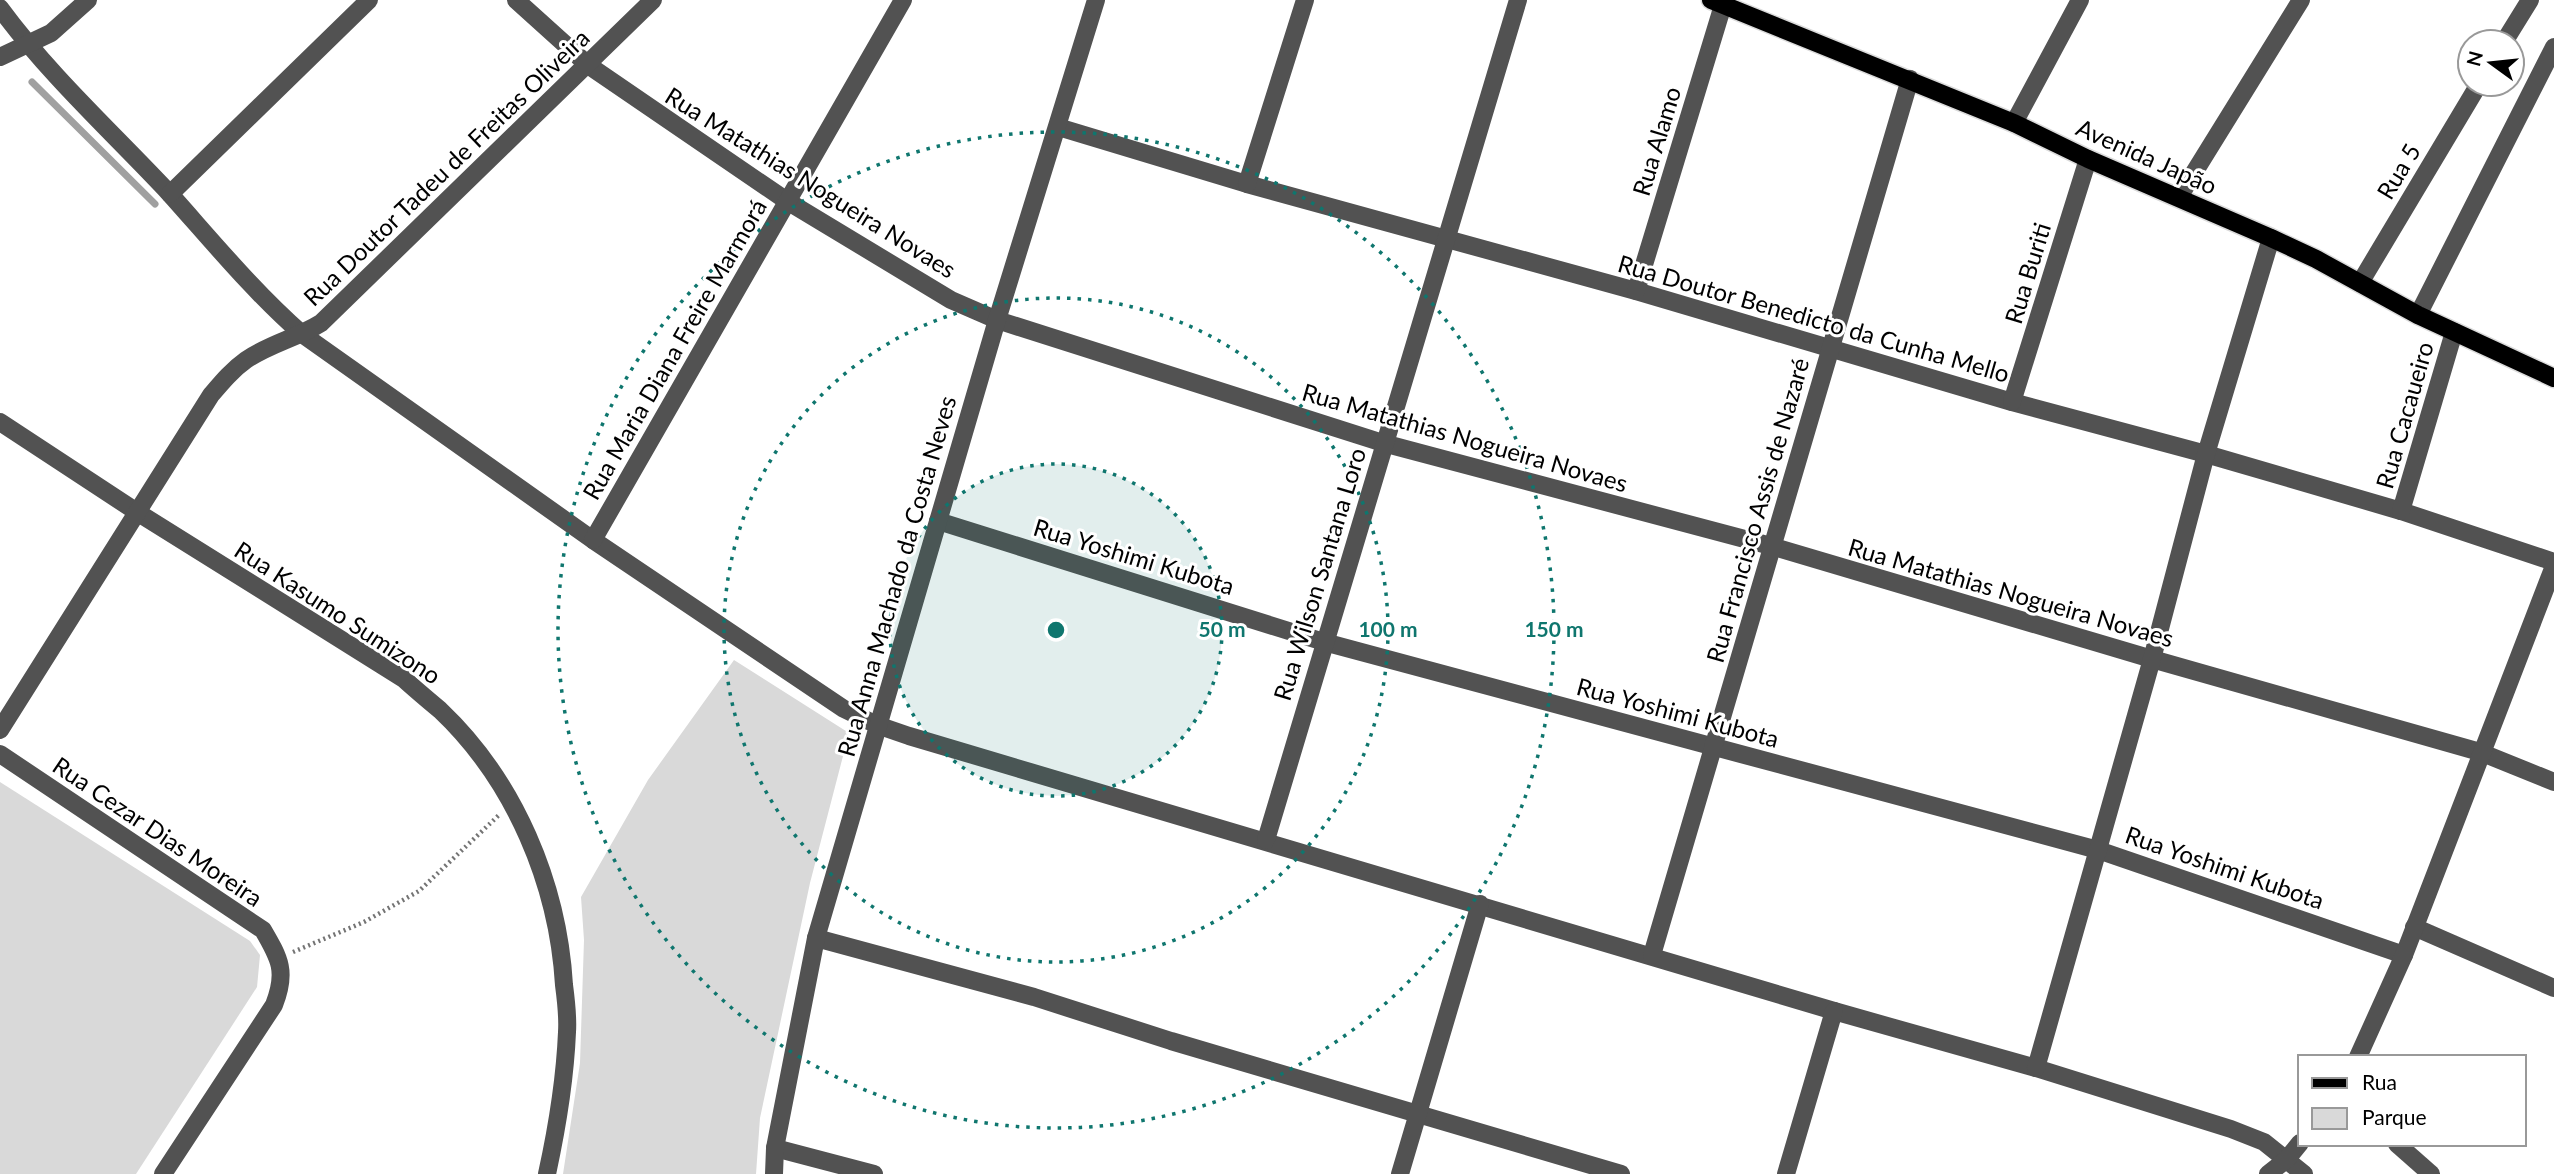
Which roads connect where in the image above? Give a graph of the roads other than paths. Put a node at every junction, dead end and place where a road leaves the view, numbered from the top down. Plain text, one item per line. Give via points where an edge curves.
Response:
1 (88, 0) edge
2 (369, 0) edge
3 (516, 0) edge
4 (653, 0) edge
5 (903, 0) edge
6 (1096, 0) edge
7 (1305, 0) edge
8 (1518, 0) edge
9 (2080, 0) edge
10 (2301, 0) edge
11 (2529, 0) edge
12 (1717, 2) edge
13 (0, 8) edge
14 (2512, 28) edge
15 (26, 44) junction
16 (2554, 47) edge
17 (0, 57) edge
18 (588, 65) junction
19 (1910, 79) junction
20 (2471, 98) edge
21 (2014, 123) junction
22 (1058, 127) junction
23 (2088, 159) junction
24 (1247, 184) junction
25 (170, 194) junction
26 (2179, 197) junction
27 (787, 201) junction
28 (2271, 238) junction
29 (1448, 239) junction
30 (2360, 283) junction
31 (1636, 291) junction
32 (2418, 315) junction
33 (997, 320) junction
34 (2454, 332) junction
35 (302, 334) junction
36 (1830, 350) junction
37 (2554, 378) edge
38 (2012, 402) junction
39 (0, 422) edge
40 (1383, 443) junction
41 (2206, 454) junction
42 (2401, 511) junction
43 (137, 512) junction
44 (938, 521) junction
45 (593, 540) junction
46 (1771, 546) junction
47 (2554, 564) edge
48 (1324, 642) junction
49 (2151, 659) junction
50 (877, 725) junction
51 (0, 730) edge
52 (1713, 748) junction
53 (2480, 752) junction
54 (0, 754) edge
55 (2554, 782) edge
56 (1266, 840) junction
57 (2098, 850) junction
58 (1480, 904) junction
59 (2414, 927) junction
60 (816, 938) junction
61 (1652, 955) junction
62 (2404, 955) junction
63 (2554, 988) edge
64 (1835, 1011) junction
65 (2359, 1055) edge
66 (2035, 1068) junction
67 (1418, 1116) junction
68 (2298, 1145) edge
69 (2399, 1146) edge
70 (775, 1148) junction
71 (2287, 1159) junction
72 (163, 1174) edge
73 (547, 1174) edge
74 (774, 1174) edge
75 (874, 1174) edge
76 (1400, 1174) edge
77 (1621, 1174) edge
78 (1786, 1174) edge
79 (2268, 1174) edge
80 (2304, 1174) edge
81 (2431, 1174) edge

1 - 15 street via 51,33
2 - 25 street
3 - 18 street, Rua Matathias Nogueira Novaes
4 - 18 street, Rua Doutor Tadeu de Freitas Oliveira
5 - 27 street, Rua Maria Diana Freire Marmorá
6 - 22 street, Rua Anna Machado da Costa Neves
7 - 24 street
8 - 29 street, Rua Wilson Santana Loro
9 - 21 street
10 - 26 street
11 - 14 street
12 - 19 main road, Avenida Japão
12 - 31 street, Rua Alamo
13 - 15 street
15 - 17 street
15 - 25 street
16 - 32 street
18 - 27 street, Rua Matathias Nogueira Novaes
18 - 35 street, Rua Doutor Tadeu de Freitas Oliveira via 321,323
19 - 21 main road, Avenida Japão
19 - 36 street, Rua Francisco Assis de Nazaré
20 - 30 street, Rua 5
21 - 23 main road, Avenida Japão
22 - 24 street, Rua Doutor Benedicto da Cunha Mello
22 - 33 street, Rua Anna Machado da Costa Neves
23 - 26 main road, Avenida Japão
23 - 38 street, Rua Buriti
24 - 29 street, Rua Doutor Benedicto da Cunha Mello
25 - 35 street via 271,308
26 - 28 main road, Avenida Japão
27 - 33 street, Rua Matathias Nogueira Novaes via 951,300
27 - 45 street, Rua Maria Diana Freire Marmorá
28 - 30 main road, Avenida Japão
28 - 41 street
29 - 31 street, Rua Doutor Benedicto da Cunha Mello
29 - 40 street, Rua Wilson Santana Loro
30 - 32 main road, Avenida Japão
31 - 36 street, Rua Doutor Benedicto da Cunha Mello
32 - 34 main road, Avenida Japão
33 - 40 street, Rua Matathias Nogueira Novaes
33 - 44 street, Rua Anna Machado da Costa Neves
34 - 37 main road, Avenida Japão
34 - 42 street, Rua Cacaueiro
35 - 43 street, Rua Doutor Tadeu de Freitas Oliveira via 248,359 228,374
35 - 45 street
36 - 38 street, Rua Doutor Benedicto da Cunha Mello
36 - 46 street, Rua Francisco Assis de Nazaré
38 - 41 street, Rua Doutor Benedicto da Cunha Mello
39 - 43 street, Rua Kasumo Sumizono
40 - 46 street, Rua Matathias Nogueira Novaes
40 - 48 street, Rua Wilson Santana Loro
41 - 42 street, Rua Doutor Benedicto da Cunha Mello
41 - 49 street
42 - 47 street, Rua Doutor Benedicto da Cunha Mello
43 - 51 street, Rua Doutor Tadeu de Freitas Oliveira
43 - 73 street, Rua Kasumo Sumizono via 404,679 475,749 511,803 548,888 562,955 568,1030
44 - 48 street, Rua Yoshimi Kubota
44 - 50 street, Rua Anna Machado da Costa Neves
45 - 50 street via 845,709
46 - 49 street, Rua Matathias Nogueira Novaes
46 - 52 street, Rua Francisco Assis de Nazaré
47 - 53 street
48 - 52 street, Rua Yoshimi Kubota
48 - 56 street, Rua Wilson Santana Loro
49 - 53 street, Rua Matathias Nogueira Novaes
49 - 57 street
50 - 56 street
50 - 60 street, Rua Anna Machado da Costa Neves
52 - 57 street, Rua Yoshimi Kubota
52 - 61 street, Rua Francisco Assis de Nazaré
53 - 55 street, Rua Matathias Nogueira Novaes
53 - 59 street
54 - 72 street, Rua Cezar Dias Moreira via 262,930 280,958 282,985 274,1005
56 - 58 street
57 - 62 street, Rua Yoshimi Kubota
57 - 66 street
58 - 61 street
58 - 67 street
59 - 62 street
59 - 63 street
60 - 67 street via 1034,997
60 - 70 street, Rua Anna Machado da Costa Neves
61 - 64 street
62 - 65 street
64 - 66 street
64 - 78 street
66 - 71 street via 2231,1129 2264,1142
67 - 76 street
67 - 77 street
68 - 71 street
69 - 81 street
70 - 74 street, Rua Anna Machado da Costa Neves
70 - 75 street
71 - 79 street
71 - 80 street

